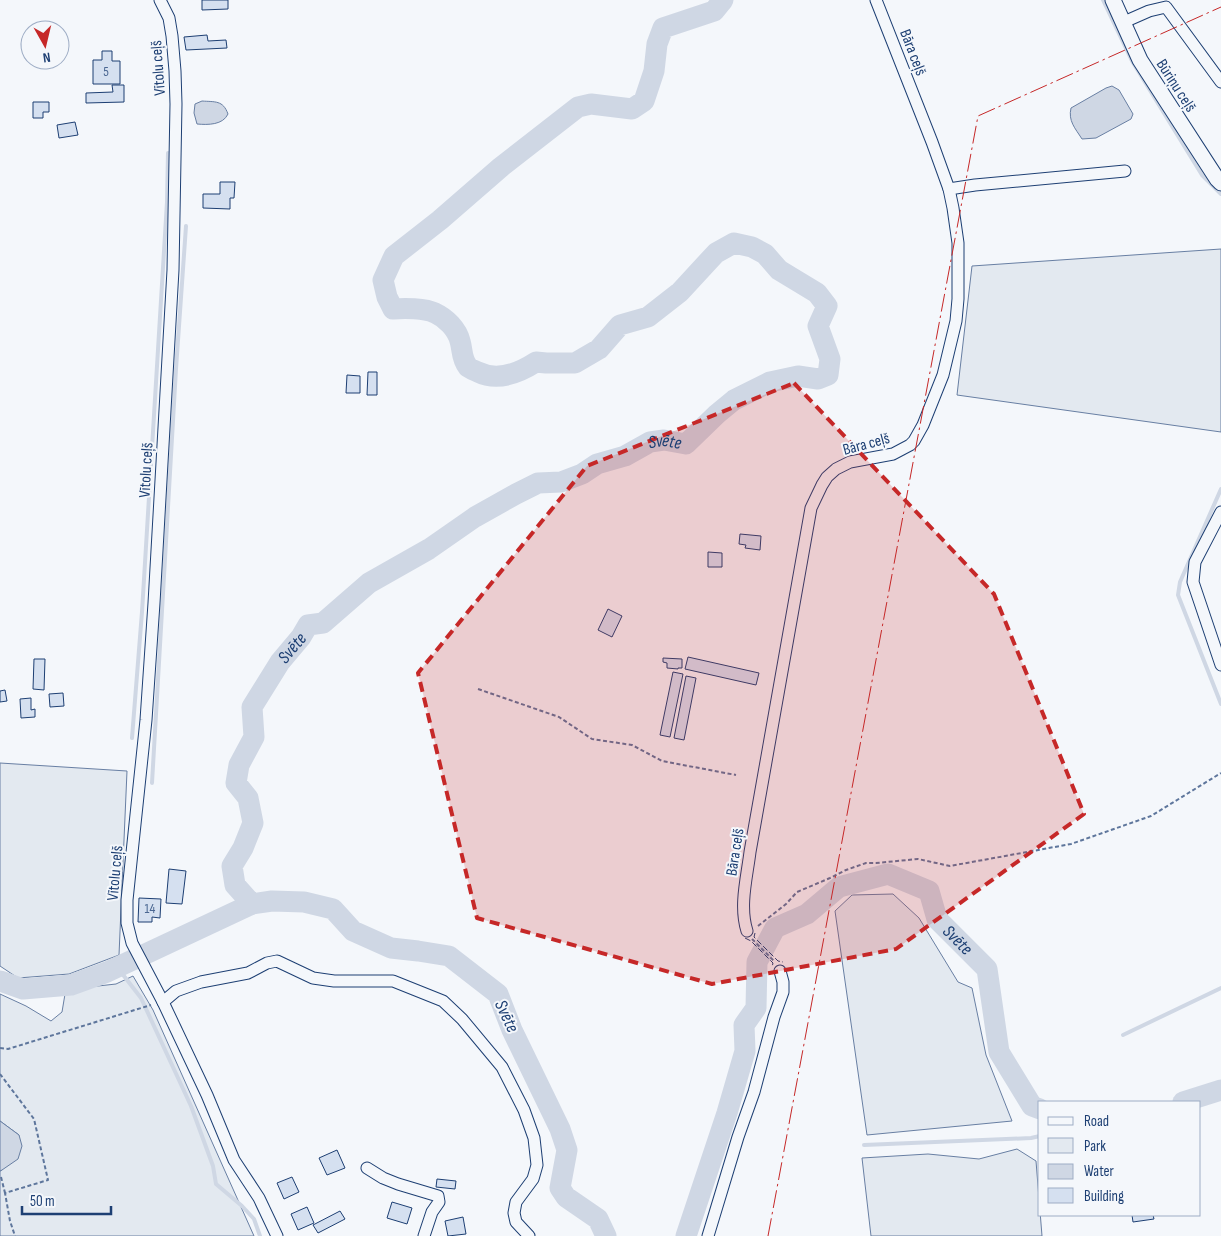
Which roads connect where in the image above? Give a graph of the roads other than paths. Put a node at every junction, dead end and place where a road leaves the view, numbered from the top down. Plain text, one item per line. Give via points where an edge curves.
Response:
1 (160, 0) edge
2 (876, 0) edge
3 (1113, 0) edge
4 (1124, 22) junction
5 (1221, 82) edge
6 (1125, 171) dead end
7 (1221, 183) edge
8 (949, 190) junction
9 (1221, 512) edge
10 (1221, 665) edge
11 (750, 935) road end
12 (778, 966) road end
13 (160, 1003) junction
14 (366, 1168) dead end
15 (277, 1236) edge
16 (424, 1236) edge
17 (529, 1236) edge
18 (708, 1236) edge

1 - 13 street, Vītolu ceļš via 172,36 175,71 173,270 146,720 127,900 127,923 132,943
2 - 8 street, Bāra ceļš
3 - 4 street, Būriņu ceļš
4 - 5 street via 1166,7
4 - 7 street, Būriņu ceļš via 1140,60
6 - 8 street
8 - 11 street, Bāra ceļš via 958,244 956,321 943,375 923,425 910,445 892,454 850,462 836,469 827,477 811,508 750,852 743,904 744,922
9 - 10 street via 1195,562 1192,582
12 - 18 street via 783,992
13 - 15 street via 207,1095 234,1160 259,1198
13 - 17 street via 176,991 201,982 248,973 277,961 313,978 393,981 443,1001 502,1067 524,1110 534,1138 537,1165 533,1179 516,1202 514,1213 516,1222
14 - 16 street via 398,1184 438,1196 439,1202

